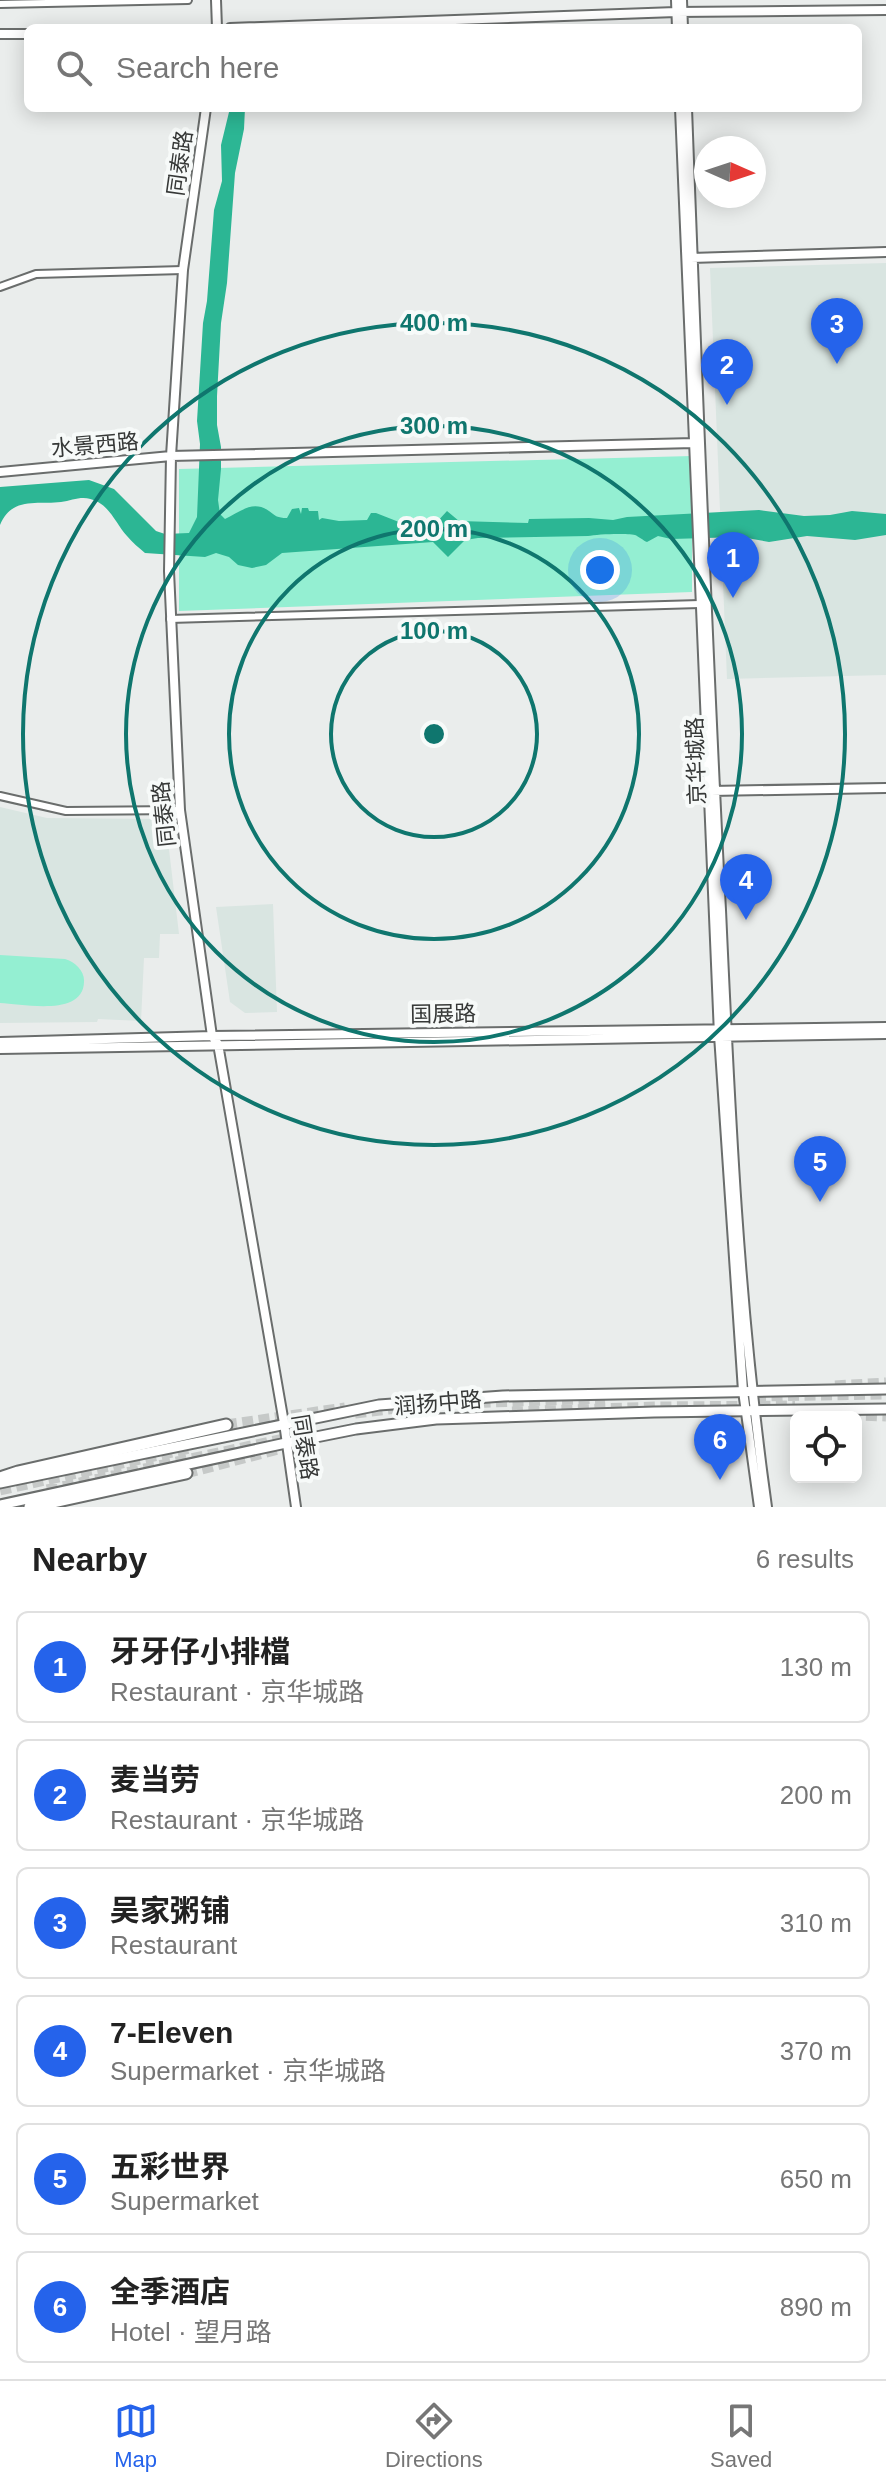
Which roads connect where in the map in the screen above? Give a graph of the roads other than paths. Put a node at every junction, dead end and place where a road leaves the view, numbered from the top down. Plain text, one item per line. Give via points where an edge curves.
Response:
1 (188, 0) edge
2 (216, 0) edge
3 (676, 0) edge
4 (682, 0) edge
5 (0, 4) edge
6 (886, 10) edge
7 (680, 12) junction
8 (217, 24) edge
9 (348, 24) edge
10 (678, 24) edge
11 (682, 24) edge
12 (0, 34) edge
13 (24, 34) edge
14 (205, 112) edge
15 (680, 112) edge
16 (687, 112) edge
17 (886, 252) edge
18 (689, 258) junction
19 (183, 270) junction
20 (0, 287) edge
21 (694, 443) junction
22 (171, 456) junction
23 (0, 472) edge
24 (700, 496) junction
25 (702, 550) junction
26 (700, 604) junction
27 (170, 619) junction
28 (886, 788) edge
29 (711, 791) junction
30 (0, 796) edge
31 (180, 810) junction
32 (886, 1027) edge
33 (723, 1032) junction
34 (886, 1034) edge
35 (215, 1040) junction
36 (0, 1042) edge
37 (0, 1049) edge
38 (886, 1389) edge
39 (747, 1391) junction
40 (886, 1409) edge
41 (749, 1411) junction
42 (284, 1423) junction
43 (226, 1425) tunnel mouth
44 (286, 1443) junction
45 (186, 1473) tunnel mouth
46 (0, 1481) edge
47 (0, 1505) edge
48 (30, 1507) edge
49 (296, 1507) edge
50 (759, 1507) edge
51 (767, 1507) edge

1 - 5 street
2 - 8 street
3 - 7 street
4 - 7 street
6 - 7 street
7 - 9 street
7 - 10 street
7 - 11 street
12 - 13 street
14 - 19 street, 同泰路
15 - 18 street, 京华城路
16 - 18 street, 京华城路
17 - 18 street
18 - 21 street, 京华城路
18 - 24 street, 京华城路
19 - 20 street via 36,274
19 - 22 street, 同泰路
21 - 22 street, 水景西路
21 - 24 street, 京华城路
22 - 23 street, 水景西路
22 - 27 street, 同泰路
24 - 25 street, 京华城路
25 - 26 street, 京华城路
25 - 29 street, 京华城路
26 - 27 street
26 - 29 street, 京华城路
27 - 31 street, 同泰路
28 - 29 street
29 - 33 street, 京华城路
30 - 31 street via 66,811
31 - 35 street, 同泰路
32 - 33 street, 国展路
33 - 34 street, 国展路
33 - 35 street, 国展路
33 - 39 street, 京华城路
35 - 36 street, 国展路
35 - 37 street, 国展路
35 - 42 street, 同泰路
38 - 39 main road, 润扬中路
39 - 41 street, 京华城路
39 - 42 main road, 润扬中路 via 423,1401
40 - 41 main road, 润扬中路
41 - 44 main road, 润扬中路 via 436,1419
41 - 50 street
41 - 51 street
42 - 44 street, 同泰路
42 - 46 main road, 润扬中路
43 - 46 highway via 18,1472
44 - 47 main road, 润扬中路
44 - 49 street, 同泰路
45 - 48 highway

